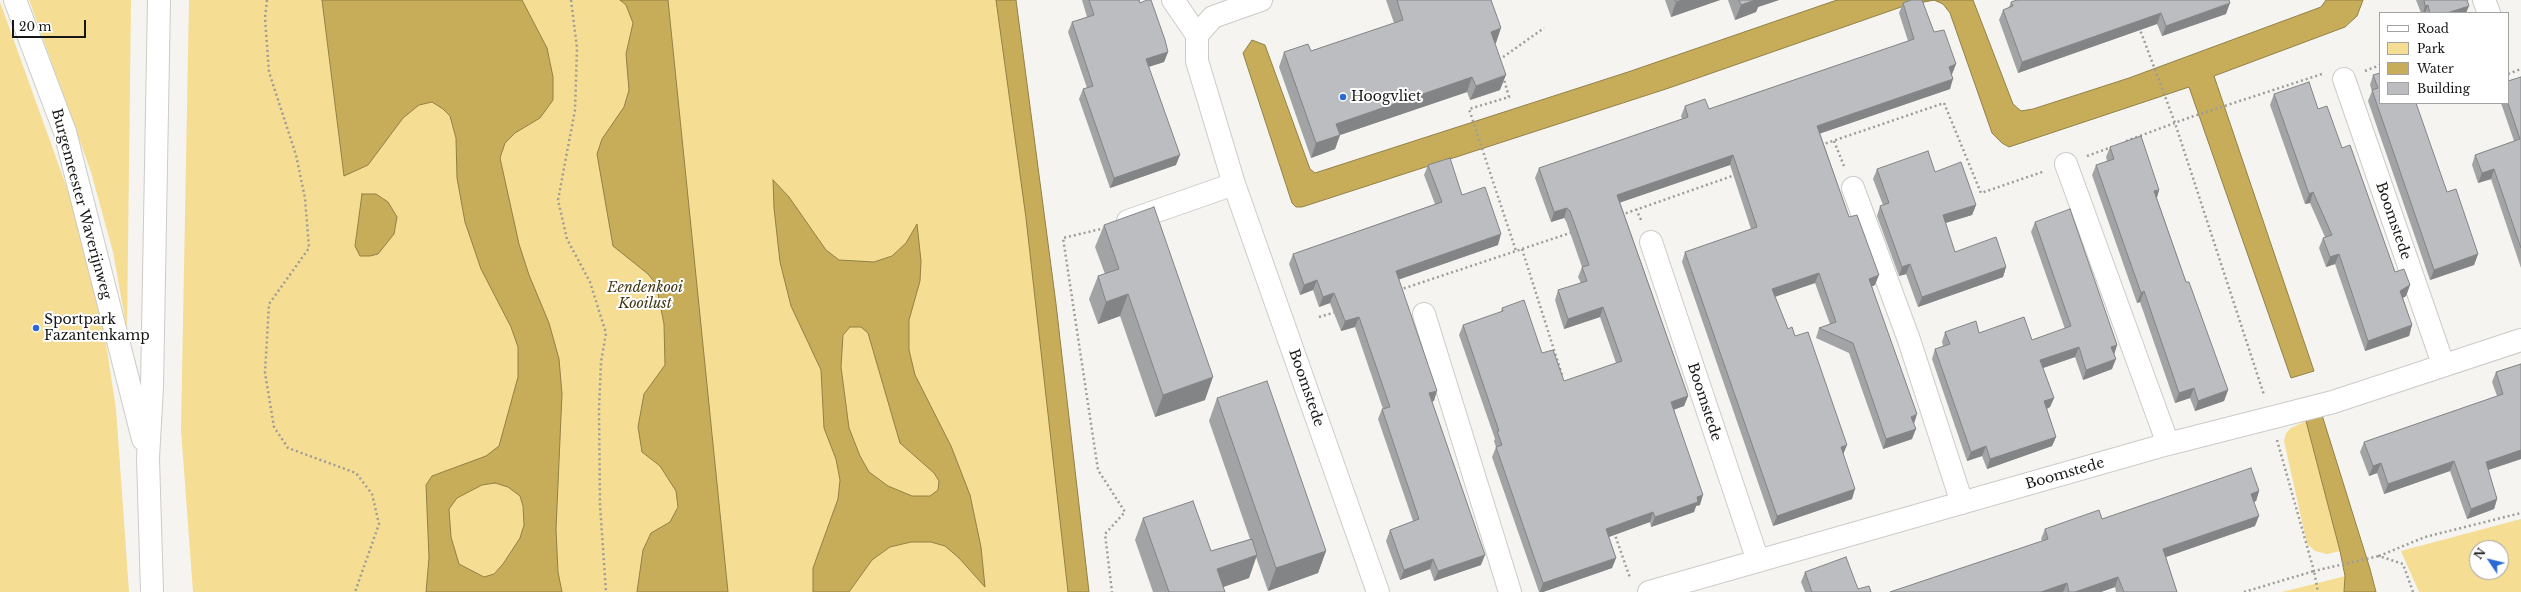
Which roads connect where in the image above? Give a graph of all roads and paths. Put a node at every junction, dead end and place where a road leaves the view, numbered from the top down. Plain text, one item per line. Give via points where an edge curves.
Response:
1 (15, 0) edge
2 (159, 0) edge
3 (267, 0) edge
4 (571, 0) edge
5 (1173, 0) edge
6 (1261, 0) edge
7 (2484, 0) edge
8 (2489, 12) edge
9 (2137, 21) edge
10 (1544, 28) dead end
11 (1197, 35) junction
12 (2379, 65) edge
13 (1501, 67) edge
14 (2521, 69) edge
15 (2509, 74) edge
16 (1503, 75) edge
17 (2344, 79) junction
18 (2175, 123) junction
19 (1834, 141) junction
20 (2124, 142) edge
21 (2117, 145) edge
22 (1819, 146) edge
23 (2066, 164) junction
24 (1739, 174) edge
25 (1234, 184) junction
26 (1853, 188) joint
27 (1615, 217) edge
28 (1107, 227) joint
29 (1579, 229) edge
30 (1651, 242) dead end
31 (1522, 249) junction
32 (1516, 252) junction
33 (1395, 292) edge
34 (1342, 310) edge
35 (1424, 314) dead end
36 (1319, 317) dead end
37 (2521, 340) edge
38 (2443, 364) junction
39 (1562, 377) edge
40 (2271, 418) junction
41 (2168, 444) junction
42 (148, 458) junction
43 (1962, 502) junction
44 (2521, 513) edge
45 (1613, 529) edge
46 (2379, 556) junction
47 (1758, 561) junction
48 (2314, 571) junction
49 (1640, 589) edge
50 (152, 592) edge
51 (355, 592) edge
52 (606, 592) edge
53 (1112, 592) edge
54 (1378, 592) edge
55 (1510, 592) edge
56 (2244, 592) edge
57 (2318, 592) edge
58 (2413, 592) edge

1 - 42 street, Burgemeester Waverijnweg via 65,132
2 - 42 street, Burgemeester Waverijnweg via 152,387
3 - 51 path via 265,18 269,72 296,155 306,198 308,248 269,304 265,373 274,426 288,448 356,472 372,494 379,524
4 - 52 path via 577,48 575,110 558,200 567,239 590,282 606,333 601,362 599,409 600,505
5 - 11 street
6 - 11 street via 1213,17
7 - 8 street
9 - 18 path
10 - 13 path via 1499,60
11 - 25 street, Boomstede via 1197,61
12 - 17 path
14 - 15 path
16 - 32 path via 1509,97 1469,109
17 - 18 path via 2340,68
17 - 38 street, Boomstede
18 - 20 path
18 - 40 path
19 - 22 path
19 - 23 path via 1944,103 1981,193
19 - 26 path
21 - 23 path
23 - 41 street
24 - 27 path
25 - 28 street
25 - 54 street, Boomstede
26 - 43 street via 1909,340
28 - 53 path via 1063,238 1098,470 1125,512 1105,534
29 - 31 path
30 - 47 street, Boomstede
31 - 32 path
31 - 39 path
32 - 33 path
34 - 36 path
35 - 55 street
37 - 38 street, Boomstede
38 - 40 street, Boomstede via 2333,402
40 - 41 street, Boomstede
40 - 48 path
41 - 43 street, Boomstede
42 - 50 street, Burgemeester Waverijnweg
43 - 47 street, Boomstede
44 - 46 path via 2425,537
45 - 49 path
46 - 48 path
46 - 58 path via 2403,564
47 - 49 street, Boomstede
48 - 56 path
48 - 57 path

